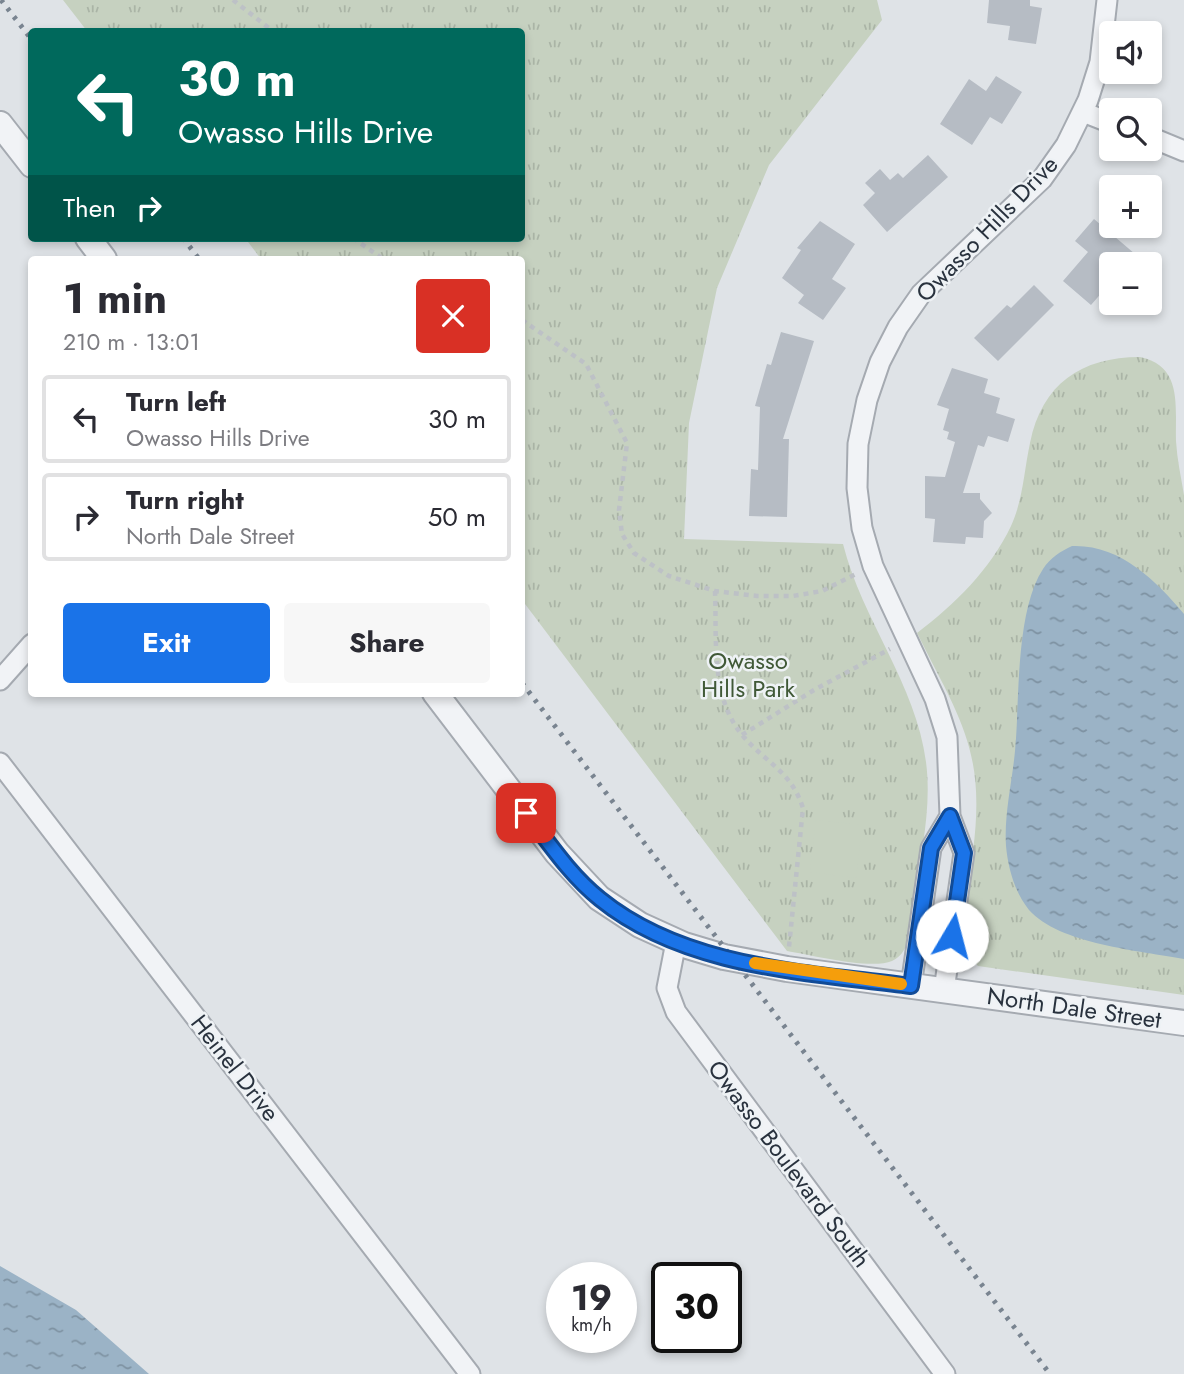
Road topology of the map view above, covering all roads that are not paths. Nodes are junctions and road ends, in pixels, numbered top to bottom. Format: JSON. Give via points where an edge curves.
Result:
{"nodes":[{"id":1,"x":1107,"y":0,"type":"edge"},
{"id":2,"x":1083,"y":112,"type":"junction"},
{"id":3,"x":1099,"y":118,"type":"edge"},
{"id":4,"x":0,"y":124,"type":"edge"},
{"id":5,"x":1162,"y":143,"type":"edge"},
{"id":6,"x":1184,"y":151,"type":"edge"},
{"id":7,"x":28,"y":160,"type":"edge"},
{"id":8,"x":91,"y":242,"type":"edge"},
{"id":9,"x":102,"y":256,"type":"edge"},
{"id":10,"x":28,"y":648,"type":"edge"},
{"id":11,"x":0,"y":680,"type":"edge"},
{"id":12,"x":438,"y":697,"type":"edge"},
{"id":13,"x":0,"y":763,"type":"edge"},
{"id":14,"x":950,"y":816,"type":"junction"},
{"id":15,"x":676,"y":942,"type":"junction"},
{"id":16,"x":911,"y":986,"type":"junction"},
{"id":17,"x":944,"y":990,"type":"junction"},
{"id":18,"x":1184,"y":1023,"type":"edge"},
{"id":19,"x":470,"y":1374,"type":"edge"},
{"id":20,"x":945,"y":1374,"type":"edge"}],
"edges":[{"from":1,"to":2,"type":"street","name":"Owasso Hills Drive","via":[[1100,62]]},
{"from":2,"to":3,"type":"street"},
{"from":2,"to":14,"type":"street","name":"Owasso Hills Drive","via":[[1042,179],[921,294],[880,362],[867,400],[859,444],[862,528],[873,566],[935,699],[947,737]]},
{"from":4,"to":7,"type":"street"},
{"from":5,"to":6,"type":"street"},
{"from":8,"to":9,"type":"street"},
{"from":10,"to":11,"type":"street"},
{"from":12,"to":15,"type":"street","name":"North Dale Street","via":[[583,884],[623,916]]},
{"from":13,"to":19,"type":"street","name":"Heinel Drive"},
{"from":14,"to":16,"type":"street","via":[[931,848]]},
{"from":14,"to":17,"type":"street","name":"Owasso Hills Drive","via":[[964,853]]},
{"from":15,"to":16,"type":"street","name":"North Dale Street","via":[[787,969]]},
{"from":15,"to":20,"type":"street","name":"Owasso Boulevard South","via":[[667,988],[676,1012]]},
{"from":16,"to":17,"type":"street","name":"North Dale Street"},
{"from":17,"to":18,"type":"street","name":"North Dale Street"}]}
